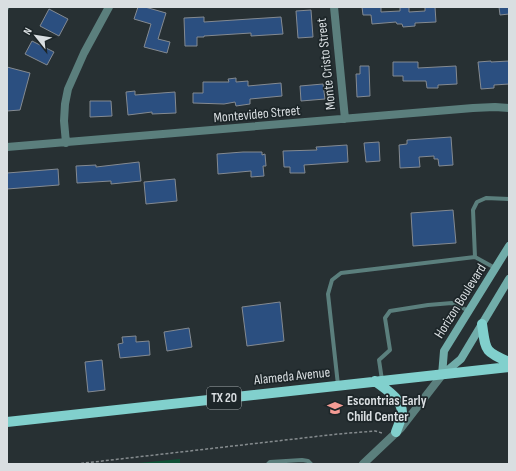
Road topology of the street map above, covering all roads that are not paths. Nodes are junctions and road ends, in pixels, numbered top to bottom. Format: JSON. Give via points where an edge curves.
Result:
{"nodes":[{"id":1,"x":109,"y":7,"type":"edge"},
{"id":2,"x":334,"y":7,"type":"edge"},
{"id":3,"x":509,"y":108,"type":"edge"},
{"id":4,"x":345,"y":119,"type":"junction"},
{"id":5,"x":66,"y":143,"type":"junction"},
{"id":6,"x":7,"y":147,"type":"edge"},
{"id":7,"x":509,"y":199,"type":"edge"},
{"id":8,"x":509,"y":246,"type":"edge"},
{"id":9,"x":475,"y":257,"type":"junction"},
{"id":10,"x":495,"y":268,"type":"junction"},
{"id":11,"x":509,"y":279,"type":"edge"},
{"id":12,"x":469,"y":311,"type":"junction"},
{"id":13,"x":482,"y":324,"type":"junction"},
{"id":14,"x":509,"y":362,"type":"edge"},
{"id":15,"x":509,"y":367,"type":"edge"},
{"id":16,"x":442,"y":375,"type":"junction"},
{"id":17,"x":379,"y":381,"type":"junction"},
{"id":18,"x":338,"y":385,"type":"junction"},
{"id":19,"x":7,"y":422,"type":"edge"},
{"id":20,"x":394,"y":434,"type":"junction"},
{"id":21,"x":268,"y":464,"type":"edge"},
{"id":22,"x":311,"y":464,"type":"edge"},
{"id":23,"x":363,"y":464,"type":"edge"}],
"edges":[{"from":1,"to":5,"type":"street","via":[[68,89],[64,121]]},
{"from":2,"to":4,"type":"street","name":"Monte Cristo Street"},
{"from":3,"to":4,"type":"street","name":"Montevideo Street"},
{"from":4,"to":5,"type":"street","name":"Montevideo Street"},
{"from":5,"to":6,"type":"street","name":"Montevideo Street"},
{"from":7,"to":9,"type":"lane","via":[[486,198],[477,202],[473,210]]},
{"from":8,"to":10,"type":"main road","name":"Horizon Boulevard"},
{"from":9,"to":10,"type":"lane"},
{"from":9,"to":18,"type":"lane","via":[[341,273],[332,280],[328,294]]},
{"from":10,"to":12,"type":"main road","name":"Horizon Boulevard"},
{"from":11,"to":13,"type":"main road"},
{"from":12,"to":16,"type":"main road","name":"Horizon Boulevard","via":[[444,351]]},
{"from":12,"to":17,"type":"lane","via":[[452,303],[390,311],[385,318],[390,350],[379,360]]},
{"from":13,"to":14,"type":"main road","via":[[485,345],[489,352]]},
{"from":13,"to":16,"type":"main road","via":[[461,359]]},
{"from":15,"to":16,"type":"main road","name":"Alameda Avenue","number":"TX 20"},
{"from":16,"to":17,"type":"main road","name":"Alameda Avenue","number":"TX 20"},
{"from":16,"to":20,"type":"street"},
{"from":17,"to":18,"type":"main road","name":"Alameda Avenue","number":"TX 20"},
{"from":17,"to":20,"type":"main road","via":[[400,404],[402,413]]},
{"from":18,"to":19,"type":"main road","name":"Alameda Avenue","number":"TX 20"},
{"from":20,"to":23,"type":"street"},
{"from":21,"to":22,"type":"lane","via":[[302,460]]}]}
